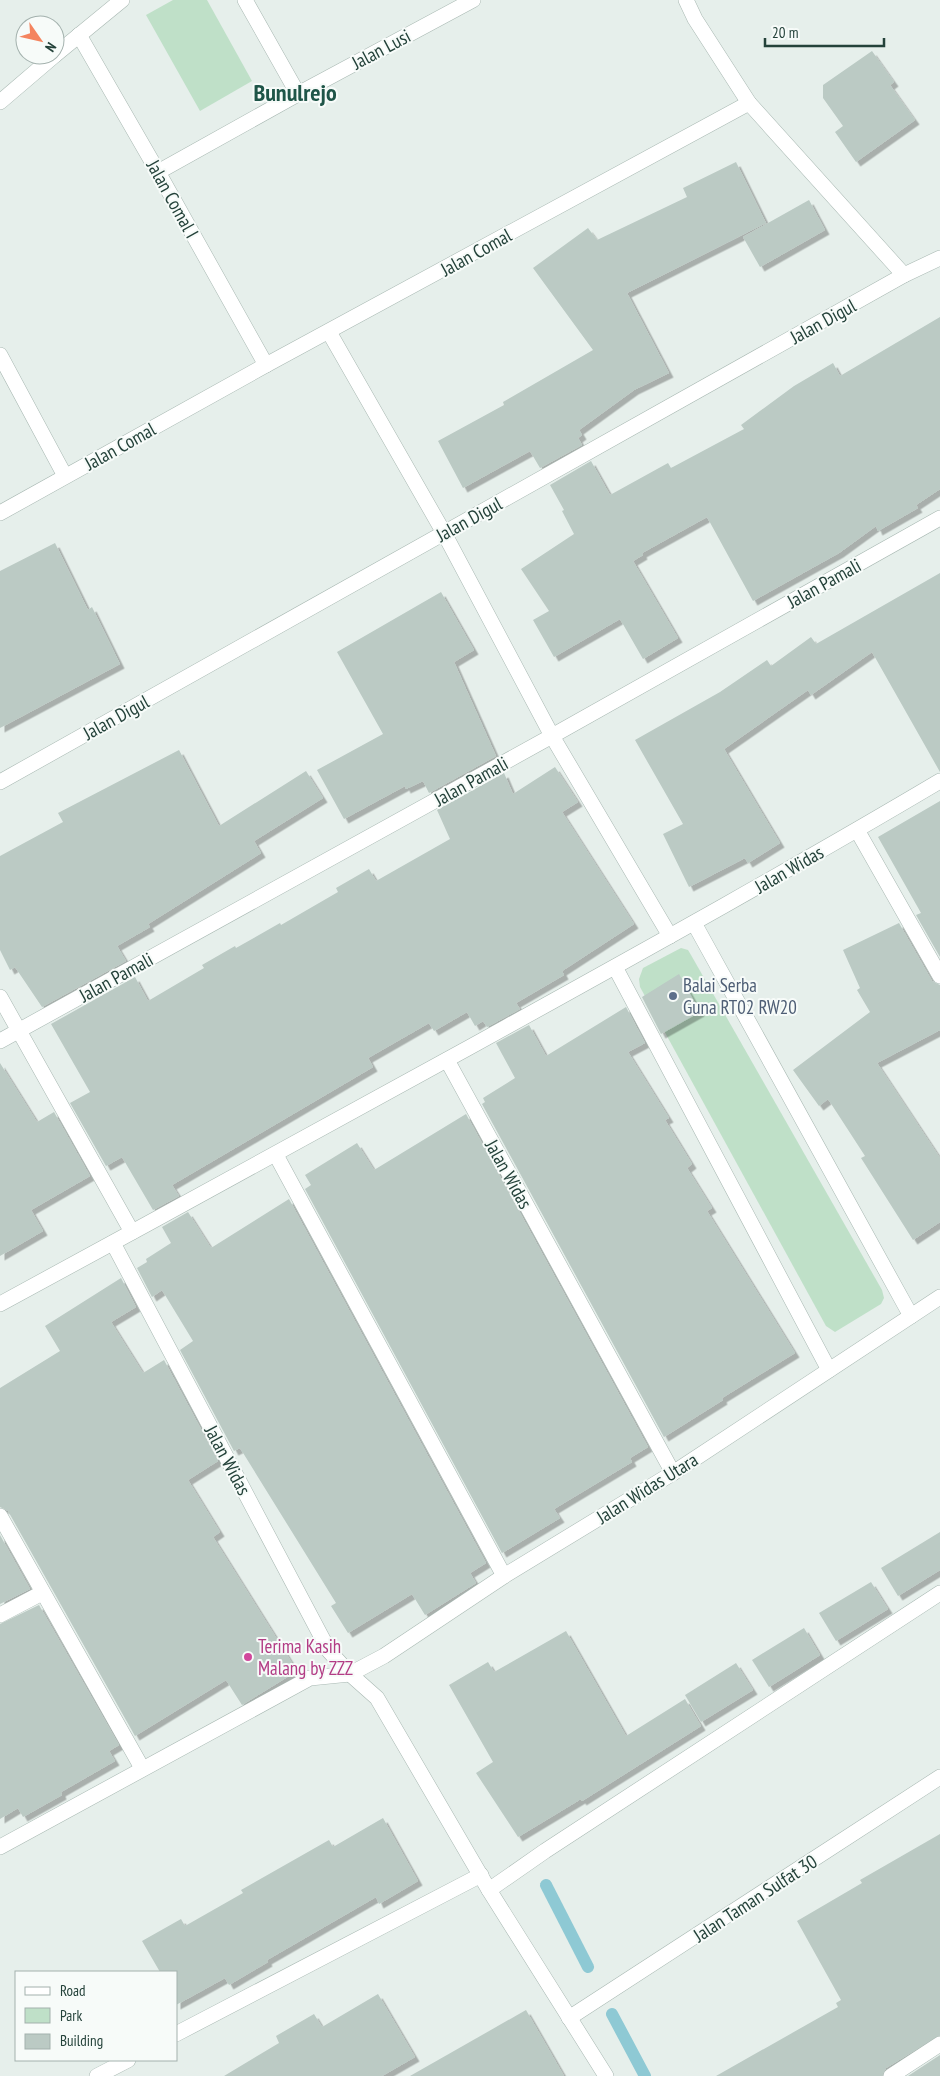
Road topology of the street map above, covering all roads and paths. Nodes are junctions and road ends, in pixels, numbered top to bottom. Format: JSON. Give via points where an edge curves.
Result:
{"nodes":[{"id":1,"x":122,"y":0,"type":"edge"},
{"id":2,"x":245,"y":0,"type":"edge"},
{"id":3,"x":472,"y":0,"type":"edge"},
{"id":4,"x":686,"y":0,"type":"edge"},
{"id":5,"x":78,"y":35,"type":"junction"},
{"id":6,"x":65,"y":46,"type":"edge"},
{"id":7,"x":43,"y":65,"type":"edge"},
{"id":8,"x":298,"y":94,"type":"junction"},
{"id":9,"x":0,"y":102,"type":"edge"},
{"id":10,"x":750,"y":103,"type":"junction"},
{"id":11,"x":158,"y":172,"type":"junction"},
{"id":12,"x":940,"y":258,"type":"edge"},
{"id":13,"x":904,"y":275,"type":"junction"},
{"id":14,"x":329,"y":332,"type":"junction"},
{"id":15,"x":0,"y":355,"type":"edge"},
{"id":16,"x":266,"y":365,"type":"junction"},
{"id":17,"x":66,"y":476,"type":"junction"},
{"id":18,"x":0,"y":513,"type":"edge"},
{"id":19,"x":940,"y":518,"type":"edge"},
{"id":20,"x":444,"y":533,"type":"junction"},
{"id":21,"x":552,"y":736,"type":"junction"},
{"id":22,"x":940,"y":781,"type":"edge"},
{"id":23,"x":0,"y":782,"type":"edge"},
{"id":24,"x":857,"y":830,"type":"junction"},
{"id":25,"x":694,"y":923,"type":"junction"},
{"id":26,"x":670,"y":936,"type":"junction"},
{"id":27,"x":615,"y":967,"type":"junction"},
{"id":28,"x":940,"y":976,"type":"edge"},
{"id":29,"x":0,"y":997,"type":"edge"},
{"id":30,"x":19,"y":1031,"type":"junction"},
{"id":31,"x":0,"y":1042,"type":"edge"},
{"id":32,"x":447,"y":1060,"type":"junction"},
{"id":33,"x":276,"y":1155,"type":"junction"},
{"id":34,"x":132,"y":1232,"type":"junction"},
{"id":35,"x":113,"y":1243,"type":"junction"},
{"id":36,"x":940,"y":1297,"type":"edge"},
{"id":37,"x":0,"y":1304,"type":"edge"},
{"id":38,"x":911,"y":1316,"type":"junction"},
{"id":39,"x":829,"y":1370,"type":"junction"},
{"id":40,"x":673,"y":1473,"type":"junction"},
{"id":41,"x":0,"y":1516,"type":"edge"},
{"id":42,"x":504,"y":1576,"type":"junction"},
{"id":43,"x":42,"y":1593,"type":"junction"},
{"id":44,"x":940,"y":1593,"type":"edge"},
{"id":45,"x":0,"y":1616,"type":"edge"},
{"id":46,"x":350,"y":1674,"type":"junction"},
{"id":47,"x":142,"y":1768,"type":"junction"},
{"id":48,"x":940,"y":1777,"type":"edge"},
{"id":49,"x":0,"y":1847,"type":"edge"},
{"id":50,"x":481,"y":1876,"type":"junction"},
{"id":51,"x":489,"y":1890,"type":"junction"},
{"id":52,"x":569,"y":2018,"type":"junction"},
{"id":53,"x":178,"y":2033,"type":"edge"},
{"id":54,"x":940,"y":2044,"type":"edge"},
{"id":55,"x":126,"y":2061,"type":"edge"},
{"id":56,"x":97,"y":2076,"type":"edge"},
{"id":57,"x":606,"y":2076,"type":"edge"},
{"id":58,"x":891,"y":2076,"type":"edge"}],
"edges":[{"from":1,"to":5,"type":"street"},
{"from":2,"to":8,"type":"street"},
{"from":3,"to":8,"type":"street","name":"Jalan Lusi"},
{"from":4,"to":10,"type":"street"},
{"from":5,"to":6,"type":"street"},
{"from":5,"to":11,"type":"street","name":"Jalan Comal I"},
{"from":7,"to":9,"type":"street"},
{"from":8,"to":11,"type":"street","name":"Jalan Lusi"},
{"from":10,"to":13,"type":"street"},
{"from":10,"to":14,"type":"street","name":"Jalan Comal"},
{"from":11,"to":16,"type":"street","name":"Jalan Comal I"},
{"from":12,"to":13,"type":"street","name":"Jalan Digul"},
{"from":13,"to":20,"type":"street","name":"Jalan Digul"},
{"from":14,"to":16,"type":"street","name":"Jalan Comal"},
{"from":14,"to":20,"type":"street"},
{"from":15,"to":17,"type":"street"},
{"from":16,"to":17,"type":"street","name":"Jalan Comal"},
{"from":17,"to":18,"type":"street","name":"Jalan Comal"},
{"from":19,"to":21,"type":"street","name":"Jalan Pamali"},
{"from":20,"to":21,"type":"street"},
{"from":20,"to":23,"type":"street","name":"Jalan Digul"},
{"from":21,"to":26,"type":"street"},
{"from":21,"to":30,"type":"street","name":"Jalan Pamali"},
{"from":22,"to":24,"type":"street","name":"Jalan Widas"},
{"from":24,"to":25,"type":"street","name":"Jalan Widas"},
{"from":24,"to":28,"type":"street"},
{"from":25,"to":26,"type":"street","name":"Jalan Widas"},
{"from":25,"to":38,"type":"street"},
{"from":26,"to":27,"type":"street","name":"Jalan Widas"},
{"from":27,"to":32,"type":"street","name":"Jalan Widas"},
{"from":27,"to":39,"type":"street"},
{"from":29,"to":30,"type":"street"},
{"from":30,"to":31,"type":"street","name":"Jalan Pamali"},
{"from":30,"to":34,"type":"street"},
{"from":32,"to":33,"type":"street","name":"Jalan Widas"},
{"from":32,"to":40,"type":"street","name":"Jalan Widas"},
{"from":33,"to":34,"type":"street","name":"Jalan Widas"},
{"from":33,"to":42,"type":"street"},
{"from":34,"to":35,"type":"street","name":"Jalan Widas"},
{"from":35,"to":37,"type":"street","name":"Jalan Widas"},
{"from":35,"to":46,"type":"street","name":"Jalan Widas","via":[[329,1650]]},
{"from":36,"to":38,"type":"street","name":"Jalan Widas Utara"},
{"from":38,"to":39,"type":"street","name":"Jalan Widas Utara"},
{"from":39,"to":40,"type":"street","name":"Jalan Widas Utara"},
{"from":40,"to":42,"type":"street","name":"Jalan Widas Utara"},
{"from":41,"to":43,"type":"street"},
{"from":42,"to":46,"type":"street","name":"Jalan Widas Utara","via":[[384,1656]]},
{"from":43,"to":45,"type":"street"},
{"from":43,"to":47,"type":"street"},
{"from":44,"to":51,"type":"street"},
{"from":46,"to":47,"type":"street","via":[[310,1678]]},
{"from":46,"to":50,"type":"street","name":"Jalan Widas","via":[[377,1698]]},
{"from":47,"to":49,"type":"street"},
{"from":48,"to":52,"type":"street","name":"Jalan Taman Sulfat 30"},
{"from":50,"to":51,"type":"street","name":"Jalan Widas"},
{"from":50,"to":53,"type":"street"},
{"from":51,"to":52,"type":"street","name":"Jalan Widas"},
{"from":52,"to":57,"type":"street","name":"Jalan Widas"},
{"from":54,"to":58,"type":"street"},
{"from":55,"to":56,"type":"street"}]}
